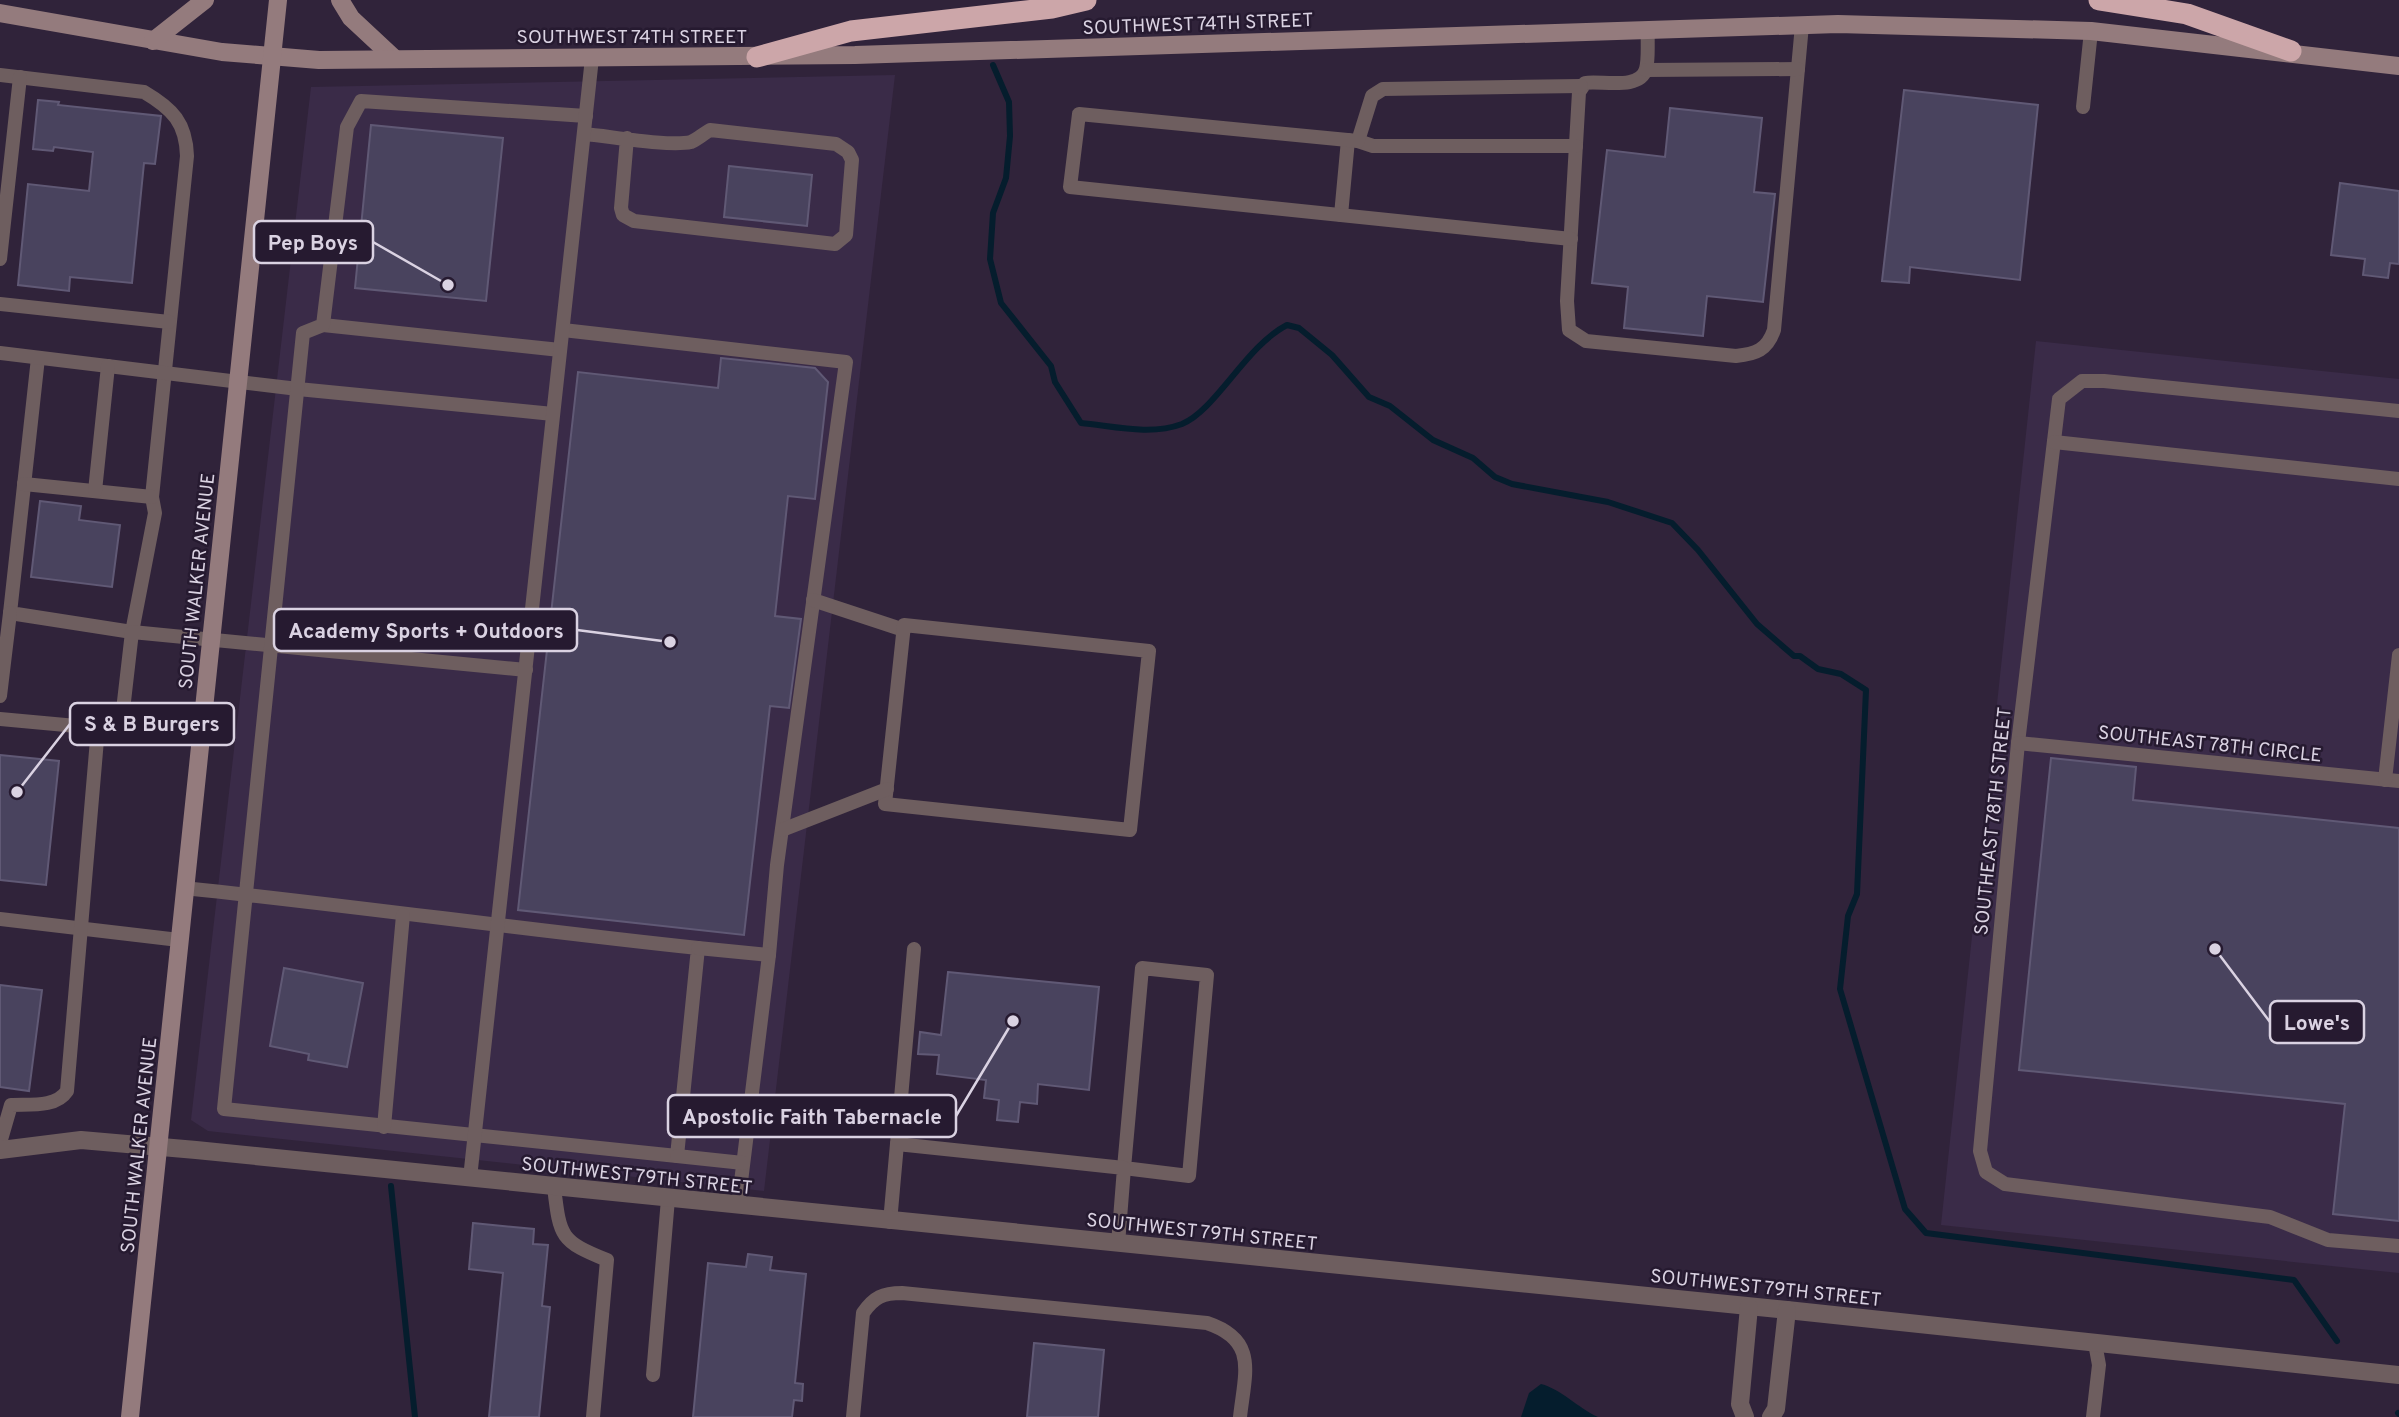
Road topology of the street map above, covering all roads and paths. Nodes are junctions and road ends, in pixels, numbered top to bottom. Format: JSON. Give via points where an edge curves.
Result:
{"nodes":[{"id":1,"x":205,"y":0,"type":"edge"},
{"id":2,"x":278,"y":0,"type":"edge"},
{"id":3,"x":340,"y":0,"type":"edge"},
{"id":4,"x":1086,"y":0,"type":"edge"},
{"id":5,"x":2099,"y":0,"type":"edge"},
{"id":6,"x":0,"y":13,"type":"edge"},
{"id":7,"x":1802,"y":25,"type":"junction"},
{"id":8,"x":1648,"y":30,"type":"junction"},
{"id":9,"x":2091,"y":31,"type":"junction"},
{"id":10,"x":153,"y":41,"type":"junction"},
{"id":11,"x":2291,"y":51,"type":"junction"},
{"id":12,"x":757,"y":57,"type":"junction"},
{"id":13,"x":273,"y":58,"type":"junction"},
{"id":14,"x":592,"y":58,"type":"junction"},
{"id":15,"x":395,"y":59,"type":"junction"},
{"id":16,"x":2399,"y":66,"type":"edge"},
{"id":17,"x":1798,"y":69,"type":"junction"},
{"id":18,"x":1646,"y":70,"type":"junction"},
{"id":19,"x":0,"y":75,"type":"edge"},
{"id":20,"x":20,"y":77,"type":"junction"},
{"id":21,"x":1581,"y":86,"type":"junction"},
{"id":22,"x":2083,"y":107,"type":"dead end"},
{"id":23,"x":586,"y":116,"type":"junction"},
{"id":24,"x":584,"y":134,"type":"junction"},
{"id":25,"x":627,"y":138,"type":"junction"},
{"id":26,"x":1353,"y":141,"type":"junction"},
{"id":27,"x":1576,"y":146,"type":"junction"},
{"id":28,"x":5,"y":175,"type":"edge"},
{"id":29,"x":1341,"y":215,"type":"junction"},
{"id":30,"x":1571,"y":239,"type":"junction"},
{"id":31,"x":0,"y":259,"type":"edge"},
{"id":32,"x":0,"y":304,"type":"edge"},
{"id":33,"x":169,"y":323,"type":"junction"},
{"id":34,"x":323,"y":325,"type":"junction"},
{"id":35,"x":563,"y":330,"type":"junction"},
{"id":36,"x":561,"y":350,"type":"junction"},
{"id":37,"x":0,"y":353,"type":"edge"},
{"id":38,"x":38,"y":358,"type":"junction"},
{"id":39,"x":108,"y":366,"type":"junction"},
{"id":40,"x":164,"y":372,"type":"junction"},
{"id":41,"x":238,"y":381,"type":"junction"},
{"id":42,"x":298,"y":389,"type":"junction"},
{"id":43,"x":2399,"y":411,"type":"edge"},
{"id":44,"x":553,"y":414,"type":"junction"},
{"id":45,"x":2054,"y":442,"type":"junction"},
{"id":46,"x":2399,"y":479,"type":"edge"},
{"id":47,"x":24,"y":484,"type":"junction"},
{"id":48,"x":95,"y":491,"type":"junction"},
{"id":49,"x":152,"y":497,"type":"junction"},
{"id":50,"x":813,"y":600,"type":"junction"},
{"id":51,"x":10,"y":613,"type":"junction"},
{"id":52,"x":904,"y":630,"type":"junction"},
{"id":53,"x":132,"y":632,"type":"junction"},
{"id":54,"x":211,"y":639,"type":"junction"},
{"id":55,"x":271,"y":645,"type":"junction"},
{"id":56,"x":2399,"y":655,"type":"edge"},
{"id":57,"x":526,"y":670,"type":"junction"},
{"id":58,"x":0,"y":696,"type":"edge"},
{"id":59,"x":0,"y":719,"type":"edge"},
{"id":60,"x":98,"y":728,"type":"junction"},
{"id":61,"x":2018,"y":743,"type":"junction"},
{"id":62,"x":2392,"y":780,"type":"edge"},
{"id":63,"x":887,"y":789,"type":"junction"},
{"id":64,"x":782,"y":830,"type":"junction"},
{"id":65,"x":184,"y":888,"type":"junction"},
{"id":66,"x":245,"y":894,"type":"junction"},
{"id":67,"x":403,"y":915,"type":"junction"},
{"id":68,"x":0,"y":919,"type":"edge"},
{"id":69,"x":498,"y":927,"type":"junction"},
{"id":70,"x":82,"y":928,"type":"junction"},
{"id":71,"x":179,"y":940,"type":"junction"},
{"id":72,"x":698,"y":948,"type":"junction"},
{"id":73,"x":914,"y":949,"type":"dead end"},
{"id":74,"x":769,"y":955,"type":"junction"},
{"id":75,"x":384,"y":1127,"type":"junction"},
{"id":76,"x":475,"y":1137,"type":"junction"},
{"id":77,"x":0,"y":1143,"type":"edge"},
{"id":78,"x":897,"y":1144,"type":"junction"},
{"id":79,"x":160,"y":1147,"type":"junction"},
{"id":80,"x":0,"y":1150,"type":"edge"},
{"id":81,"x":677,"y":1156,"type":"junction"},
{"id":82,"x":743,"y":1163,"type":"junction"},
{"id":83,"x":1125,"y":1168,"type":"junction"},
{"id":84,"x":470,"y":1178,"type":"junction"},
{"id":85,"x":554,"y":1187,"type":"junction"},
{"id":86,"x":668,"y":1199,"type":"junction"},
{"id":87,"x":738,"y":1206,"type":"junction"},
{"id":88,"x":890,"y":1222,"type":"junction"},
{"id":89,"x":1118,"y":1244,"type":"junction"},
{"id":90,"x":2399,"y":1246,"type":"edge"},
{"id":91,"x":1749,"y":1307,"type":"junction"},
{"id":92,"x":1787,"y":1310,"type":"junction"},
{"id":93,"x":2095,"y":1343,"type":"junction"},
{"id":94,"x":2399,"y":1375,"type":"edge"},
{"id":95,"x":653,"y":1376,"type":"dead end"},
{"id":96,"x":130,"y":1417,"type":"edge"},
{"id":97,"x":593,"y":1417,"type":"edge"},
{"id":98,"x":853,"y":1417,"type":"edge"},
{"id":99,"x":1240,"y":1417,"type":"edge"},
{"id":100,"x":1745,"y":1417,"type":"edge"},
{"id":101,"x":1771,"y":1417,"type":"edge"},
{"id":102,"x":2093,"y":1417,"type":"edge"}],
"edges":[{"from":1,"to":10,"type":"main road"},
{"from":2,"to":13,"type":"main road","name":"SOUTH WALKER AVENUE"},
{"from":3,"to":15,"type":"main road","via":[[351,18]]},
{"from":4,"to":12,"type":"highway","via":[[851,31]]},
{"from":5,"to":11,"type":"highway","via":[[2187,14]]},
{"from":6,"to":10,"type":"main road","name":"SOUTHWEST 74TH STREET"},
{"from":7,"to":8,"type":"main road","name":"SOUTHWEST 74TH STREET"},
{"from":7,"to":9,"type":"main road","name":"SOUTHWEST 74TH STREET"},
{"from":7,"to":17,"type":"lane"},
{"from":8,"to":12,"type":"main road","name":"SOUTHWEST 74TH STREET"},
{"from":8,"to":18,"type":"lane"},
{"from":9,"to":11,"type":"main road","name":"SOUTHWEST 74TH STREET"},
{"from":9,"to":22,"type":"lane"},
{"from":10,"to":13,"type":"main road","name":"SOUTHWEST 74TH STREET"},
{"from":11,"to":16,"type":"main road","name":"SOUTHWEST 74TH STREET"},
{"from":12,"to":14,"type":"main road","name":"SOUTHWEST 74TH STREET"},
{"from":13,"to":15,"type":"main road","name":"SOUTHWEST 74TH STREET"},
{"from":13,"to":41,"type":"main road","name":"SOUTH WALKER AVENUE"},
{"from":14,"to":15,"type":"main road","name":"SOUTHWEST 74TH STREET"},
{"from":14,"to":23,"type":"lane"},
{"from":17,"to":18,"type":"lane"},
{"from":17,"to":30,"type":"lane","via":[[1774,330],[1760,351],[1736,356],[1576,337],[1567,320]]},
{"from":18,"to":21,"type":"lane","via":[[1631,81]]},
{"from":19,"to":20,"type":"lane"},
{"from":20,"to":28,"type":"lane"},
{"from":20,"to":33,"type":"lane","via":[[144,92],[176,117],[186,134],[187,156]]},
{"from":21,"to":26,"type":"lane","via":[[1383,89],[1372,96]]},
{"from":21,"to":27,"type":"lane"},
{"from":23,"to":24,"type":"lane"},
{"from":23,"to":34,"type":"lane","via":[[361,101],[347,127]]},
{"from":24,"to":25,"type":"lane"},
{"from":24,"to":35,"type":"lane"},
{"from":25,"to":25,"type":"lane","via":[[683,143],[710,130],[836,144],[852,160],[846,235],[835,244],[634,221],[621,208]]},
{"from":26,"to":27,"type":"lane","via":[[1373,146]]},
{"from":26,"to":29,"type":"lane"},
{"from":26,"to":29,"type":"lane","via":[[1079,114],[1070,187]]},
{"from":27,"to":30,"type":"lane"},
{"from":28,"to":31,"type":"lane"},
{"from":29,"to":30,"type":"lane"},
{"from":32,"to":33,"type":"lane"},
{"from":33,"to":40,"type":"lane"},
{"from":34,"to":36,"type":"lane"},
{"from":34,"to":42,"type":"lane","via":[[303,333]]},
{"from":35,"to":36,"type":"lane"},
{"from":35,"to":50,"type":"lane","via":[[846,362]]},
{"from":36,"to":44,"type":"lane"},
{"from":37,"to":38,"type":"lane"},
{"from":38,"to":39,"type":"lane"},
{"from":38,"to":47,"type":"lane"},
{"from":39,"to":40,"type":"lane"},
{"from":39,"to":48,"type":"lane"},
{"from":40,"to":41,"type":"lane"},
{"from":40,"to":49,"type":"lane"},
{"from":41,"to":42,"type":"lane"},
{"from":41,"to":54,"type":"main road","name":"SOUTH WALKER AVENUE"},
{"from":42,"to":44,"type":"lane"},
{"from":42,"to":55,"type":"lane"},
{"from":43,"to":45,"type":"lane","name":"SOUTHEAST 78TH STREET","via":[[2082,381],[2059,399]]},
{"from":44,"to":57,"type":"lane"},
{"from":45,"to":46,"type":"lane"},
{"from":45,"to":61,"type":"lane","name":"SOUTHEAST 78TH STREET"},
{"from":47,"to":48,"type":"lane"},
{"from":47,"to":51,"type":"lane"},
{"from":48,"to":49,"type":"lane"},
{"from":49,"to":53,"type":"lane","via":[[155,513]]},
{"from":50,"to":52,"type":"lane"},
{"from":50,"to":64,"type":"lane"},
{"from":51,"to":53,"type":"lane"},
{"from":51,"to":58,"type":"lane"},
{"from":52,"to":63,"type":"lane"},
{"from":52,"to":63,"type":"lane","via":[[904,625],[1149,651],[1130,830],[885,804]]},
{"from":53,"to":54,"type":"lane"},
{"from":53,"to":60,"type":"lane","via":[[123,710],[116,722]]},
{"from":54,"to":55,"type":"lane"},
{"from":54,"to":65,"type":"main road","name":"SOUTH WALKER AVENUE"},
{"from":55,"to":57,"type":"lane"},
{"from":55,"to":66,"type":"lane"},
{"from":56,"to":62,"type":"lane"},
{"from":57,"to":69,"type":"lane"},
{"from":59,"to":60,"type":"lane"},
{"from":60,"to":70,"type":"lane"},
{"from":61,"to":62,"type":"lane","name":"SOUTHEAST 78TH CIRCLE"},
{"from":61,"to":90,"type":"lane","name":"SOUTHEAST 78TH STREET","via":[[1980,1151],[1986,1172],[2005,1184],[2270,1217],[2328,1240]]},
{"from":63,"to":64,"type":"lane"},
{"from":64,"to":74,"type":"lane"},
{"from":65,"to":66,"type":"lane"},
{"from":65,"to":71,"type":"main road","name":"SOUTH WALKER AVENUE"},
{"from":66,"to":67,"type":"lane"},
{"from":66,"to":75,"type":"lane","via":[[224,1109]]},
{"from":67,"to":69,"type":"lane"},
{"from":67,"to":75,"type":"lane"},
{"from":68,"to":70,"type":"lane"},
{"from":69,"to":72,"type":"lane"},
{"from":69,"to":76,"type":"lane"},
{"from":70,"to":71,"type":"lane"},
{"from":70,"to":77,"type":"lane","via":[[67,1091],[62,1099],[48,1103],[10,1105]]},
{"from":71,"to":79,"type":"main road","name":"SOUTH WALKER AVENUE"},
{"from":72,"to":74,"type":"lane"},
{"from":72,"to":81,"type":"lane"},
{"from":73,"to":78,"type":"lane"},
{"from":74,"to":82,"type":"lane"},
{"from":75,"to":76,"type":"lane"},
{"from":76,"to":81,"type":"lane"},
{"from":76,"to":84,"type":"lane"},
{"from":78,"to":83,"type":"lane"},
{"from":78,"to":88,"type":"lane"},
{"from":79,"to":80,"type":"street","name":"SOUTHWEST 79TH STREET","via":[[81,1140]]},
{"from":79,"to":84,"type":"street","name":"SOUTHWEST 79TH STREET"},
{"from":79,"to":96,"type":"main road","name":"SOUTH WALKER AVENUE"},
{"from":81,"to":82,"type":"lane"},
{"from":82,"to":87,"type":"lane"},
{"from":83,"to":83,"type":"lane","via":[[1142,968],[1207,975],[1189,1176]]},
{"from":83,"to":89,"type":"lane"},
{"from":84,"to":85,"type":"street","name":"SOUTHWEST 79TH STREET"},
{"from":85,"to":86,"type":"street","name":"SOUTHWEST 79TH STREET"},
{"from":85,"to":97,"type":"lane","via":[[559,1228],[573,1246],[607,1261]]},
{"from":86,"to":87,"type":"street","name":"SOUTHWEST 79TH STREET"},
{"from":86,"to":95,"type":"lane"},
{"from":87,"to":88,"type":"street","name":"SOUTHWEST 79TH STREET"},
{"from":88,"to":89,"type":"street","name":"SOUTHWEST 79TH STREET"},
{"from":89,"to":91,"type":"street","name":"SOUTHWEST 79TH STREET"},
{"from":91,"to":92,"type":"street","name":"SOUTHWEST 79TH STREET"},
{"from":91,"to":100,"type":"street","via":[[1740,1404]]},
{"from":92,"to":93,"type":"street","name":"SOUTHWEST 79TH STREET"},
{"from":92,"to":101,"type":"street","via":[[1776,1409]]},
{"from":93,"to":94,"type":"street","name":"SOUTHWEST 79TH STREET"},
{"from":93,"to":102,"type":"lane","via":[[2099,1365]]},
{"from":98,"to":99,"type":"lane","via":[[863,1313],[872,1300],[886,1293],[902,1293],[1206,1323],[1228,1330],[1239,1340],[1246,1368]]}]}
